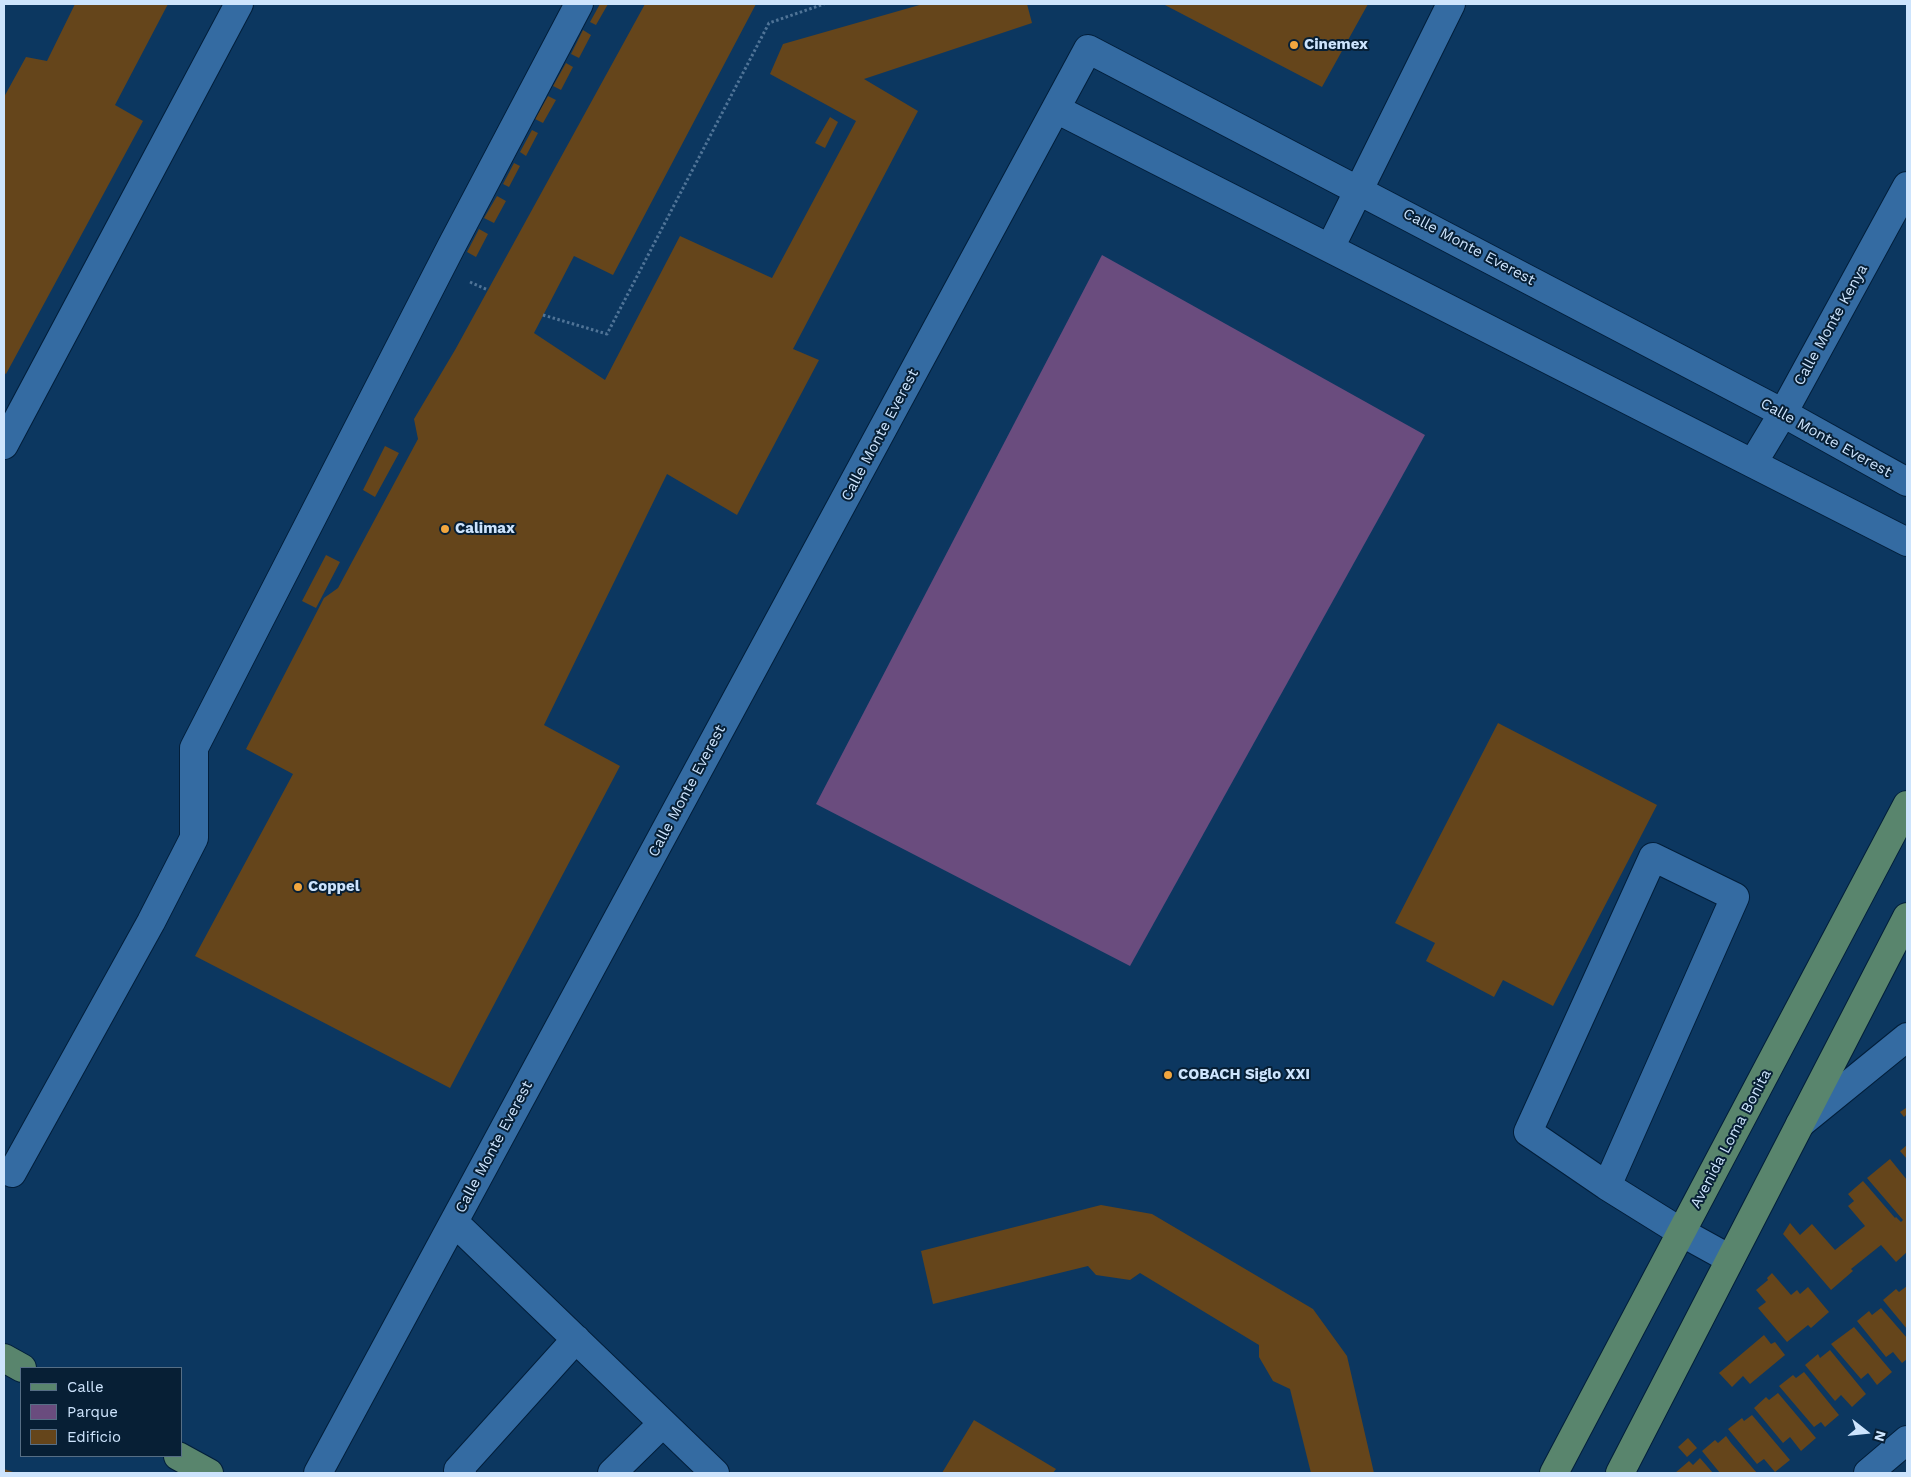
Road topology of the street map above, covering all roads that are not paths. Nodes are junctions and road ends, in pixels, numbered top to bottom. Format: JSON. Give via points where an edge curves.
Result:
{"nodes":[{"id":1,"x":239,"y":4,"type":"edge"},
{"id":2,"x":579,"y":4,"type":"edge"},
{"id":3,"x":1451,"y":4,"type":"edge"},
{"id":4,"x":1056,"y":109,"type":"junction"},
{"id":5,"x":1907,"y":186,"type":"edge"},
{"id":6,"x":1358,"y":189,"type":"junction"},
{"id":7,"x":1330,"y":248,"type":"junction"},
{"id":8,"x":1783,"y":413,"type":"junction"},
{"id":9,"x":6,"y":434,"type":"edge"},
{"id":10,"x":1753,"y":463,"type":"junction"},
{"id":11,"x":1907,"y":482,"type":"edge"},
{"id":12,"x":1907,"y":542,"type":"edge"},
{"id":13,"x":1907,"y":805,"type":"edge"},
{"id":14,"x":1907,"y":917,"type":"edge"},
{"id":15,"x":1907,"y":1036,"type":"edge"},
{"id":16,"x":1800,"y":1124,"type":"junction"},
{"id":17,"x":12,"y":1173,"type":"dead end"},
{"id":18,"x":1607,"y":1186,"type":"junction"},
{"id":19,"x":454,"y":1222,"type":"junction"},
{"id":20,"x":1681,"y":1232,"type":"junction"},
{"id":21,"x":1730,"y":1259,"type":"junction"},
{"id":22,"x":576,"y":1339,"type":"junction"},
{"id":23,"x":4,"y":1358,"type":"edge"},
{"id":24,"x":20,"y":1367,"type":"edge"},
{"id":25,"x":663,"y":1423,"type":"junction"},
{"id":26,"x":1907,"y":1440,"type":"edge"},
{"id":27,"x":180,"y":1457,"type":"edge"},
{"id":28,"x":209,"y":1473,"type":"edge"},
{"id":29,"x":318,"y":1473,"type":"edge"},
{"id":30,"x":462,"y":1473,"type":"edge"},
{"id":31,"x":612,"y":1473,"type":"edge"},
{"id":32,"x":716,"y":1473,"type":"edge"},
{"id":33,"x":1554,"y":1473,"type":"edge"},
{"id":34,"x":1620,"y":1473,"type":"edge"},
{"id":35,"x":1868,"y":1473,"type":"edge"}],
"edges":[{"from":1,"to":9,"type":"street"},
{"from":2,"to":17,"type":"street","via":[[194,748],[194,838]]},
{"from":3,"to":6,"type":"street"},
{"from":4,"to":6,"type":"street","name":"Calle Monte Everest","via":[[1088,49]]},
{"from":4,"to":7,"type":"street"},
{"from":4,"to":19,"type":"street","name":"Calle Monte Everest"},
{"from":5,"to":8,"type":"street","name":"Calle Monte Kenya"},
{"from":6,"to":7,"type":"street"},
{"from":6,"to":8,"type":"street","name":"Calle Monte Everest"},
{"from":7,"to":10,"type":"street"},
{"from":8,"to":10,"type":"street","name":"Calle Monte Kenya"},
{"from":8,"to":11,"type":"street","name":"Calle Monte Everest"},
{"from":10,"to":12,"type":"street"},
{"from":13,"to":20,"type":"main road","name":"Avenida Loma Bonita"},
{"from":14,"to":16,"type":"main road"},
{"from":15,"to":16,"type":"street"},
{"from":16,"to":21,"type":"main road"},
{"from":18,"to":18,"type":"street","via":[[1528,1132],[1653,858],[1734,897]]},
{"from":18,"to":20,"type":"street"},
{"from":19,"to":22,"type":"street"},
{"from":19,"to":29,"type":"street","name":"Calle Monte Everest"},
{"from":20,"to":21,"type":"street"},
{"from":20,"to":33,"type":"main road","name":"Avenida Loma Bonita"},
{"from":21,"to":34,"type":"main road"},
{"from":22,"to":25,"type":"street"},
{"from":22,"to":30,"type":"street","via":[[458,1470]]},
{"from":23,"to":24,"type":"main road"},
{"from":25,"to":31,"type":"street"},
{"from":25,"to":32,"type":"street"},
{"from":26,"to":35,"type":"street"},
{"from":27,"to":28,"type":"main road"}]}
